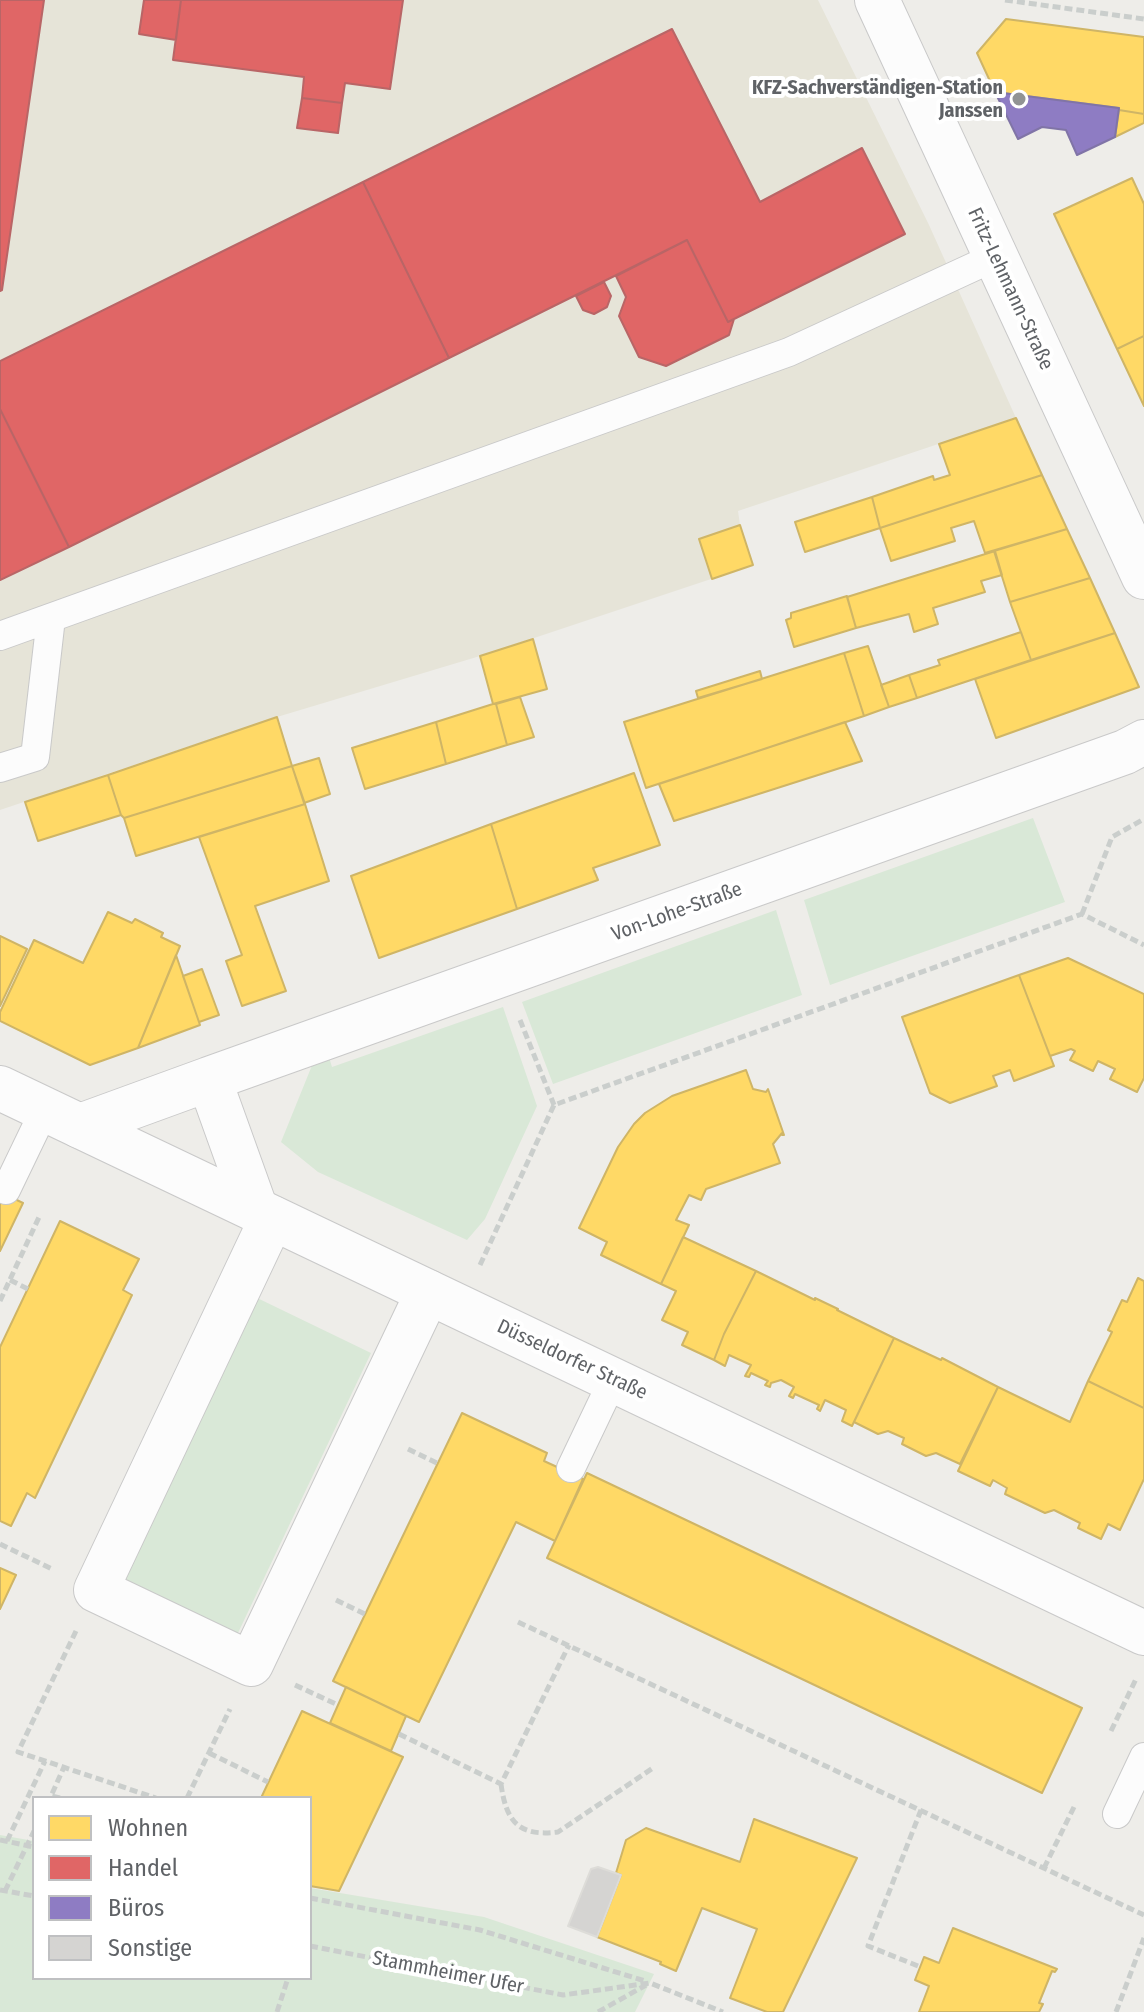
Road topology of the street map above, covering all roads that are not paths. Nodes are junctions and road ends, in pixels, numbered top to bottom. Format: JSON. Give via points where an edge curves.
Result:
{"nodes":[{"id":1,"x":877,"y":0,"type":"edge"},
{"id":2,"x":995,"y":257,"type":"junction"},
{"id":3,"x":1144,"y":577,"type":"edge"},
{"id":4,"x":51,"y":618,"type":"junction"},
{"id":5,"x":0,"y":636,"type":"edge"},
{"id":6,"x":1144,"y":742,"type":"edge"},
{"id":7,"x":0,"y":768,"type":"edge"},
{"id":8,"x":209,"y":1079,"type":"junction"},
{"id":9,"x":0,"y":1088,"type":"edge"},
{"id":10,"x":62,"y":1117,"type":"junction"},
{"id":11,"x":6,"y":1190,"type":"dead end"},
{"id":12,"x":264,"y":1214,"type":"junction"},
{"id":13,"x":444,"y":1300,"type":"junction"},
{"id":14,"x":613,"y":1380,"type":"junction"},
{"id":15,"x":571,"y":1468,"type":"dead end"},
{"id":16,"x":1144,"y":1633,"type":"edge"},
{"id":17,"x":1144,"y":1757,"type":"edge"},
{"id":18,"x":1117,"y":1814,"type":"dead end"}],
"edges":[{"from":1,"to":2,"type":"street","name":"Fritz-Lehmann-Straße"},
{"from":2,"to":3,"type":"street","name":"Fritz-Lehmann-Straße"},
{"from":2,"to":4,"type":"lane","via":[[789,352]]},
{"from":4,"to":5,"type":"lane"},
{"from":4,"to":7,"type":"lane","via":[[35,757]]},
{"from":6,"to":8,"type":"street","name":"Von-Lohe-Straße"},
{"from":8,"to":10,"type":"street","name":"Von-Lohe-Straße"},
{"from":8,"to":12,"type":"street"},
{"from":9,"to":10,"type":"street","name":"Düsseldorfer Straße"},
{"from":10,"to":11,"type":"lane"},
{"from":10,"to":12,"type":"street","name":"Düsseldorfer Straße"},
{"from":12,"to":13,"type":"street","name":"Düsseldorfer Straße"},
{"from":12,"to":13,"type":"street","via":[[96,1590],[251,1664]]},
{"from":13,"to":14,"type":"street","name":"Düsseldorfer Straße"},
{"from":14,"to":15,"type":"lane"},
{"from":14,"to":16,"type":"street","name":"Düsseldorfer Straße"},
{"from":17,"to":18,"type":"lane"}]}
